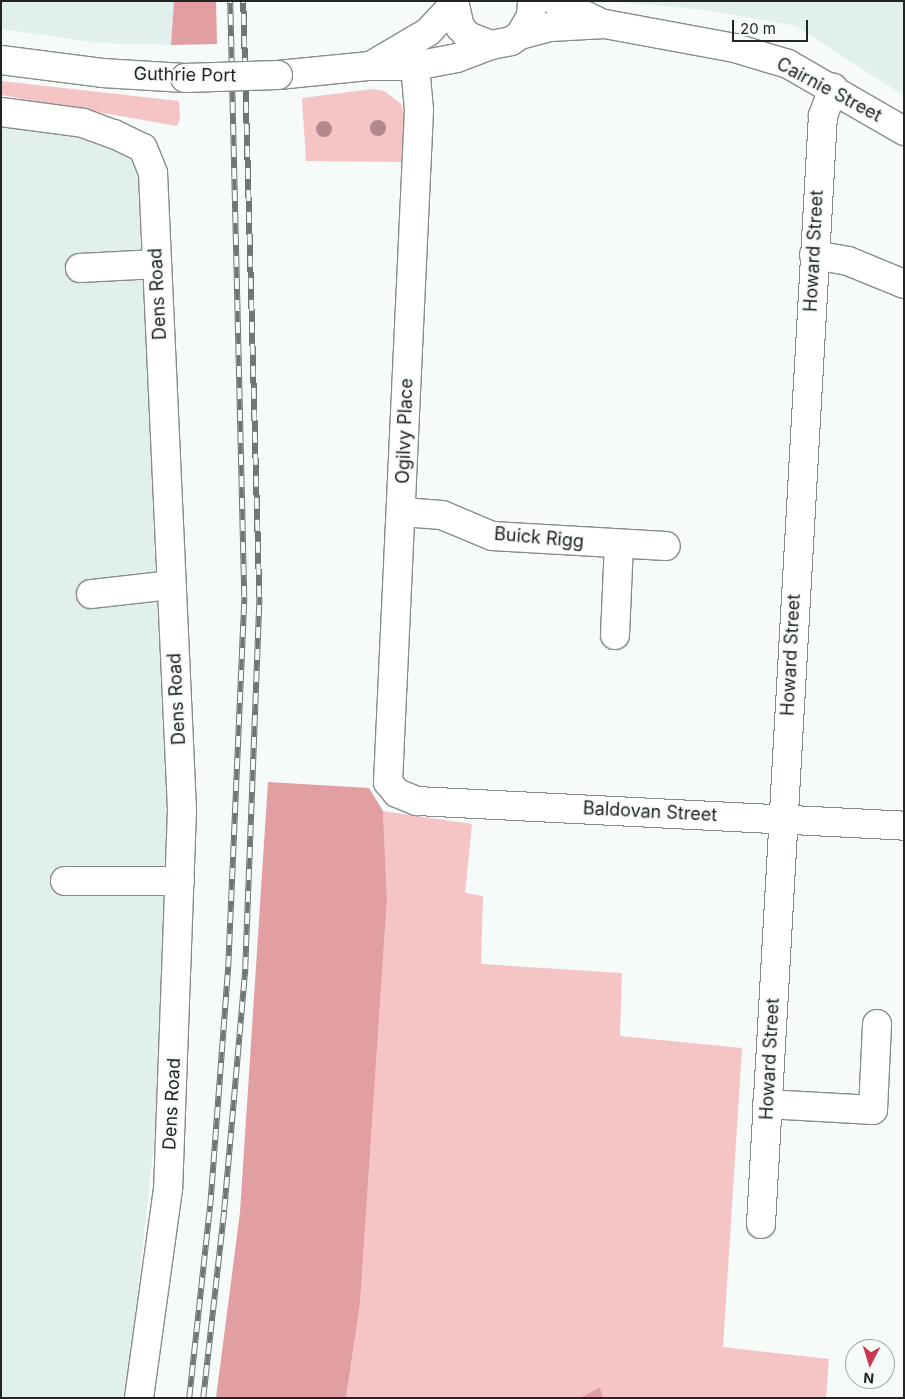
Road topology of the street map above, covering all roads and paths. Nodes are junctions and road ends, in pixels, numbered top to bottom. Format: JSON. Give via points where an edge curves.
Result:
{"nodes":[{"id":1,"x":532,"y":1,"type":"edge"},
{"id":2,"x":555,"y":1,"type":"edge"},
{"id":3,"x":454,"y":2,"type":"edge"},
{"id":4,"x":605,"y":24,"type":"junction"},
{"id":5,"x":520,"y":35,"type":"junction"},
{"id":6,"x":491,"y":45,"type":"junction"},
{"id":7,"x":1,"y":60,"type":"edge"},
{"id":8,"x":368,"y":66,"type":"junction"},
{"id":9,"x":415,"y":66,"type":"junction"},
{"id":10,"x":833,"y":88,"type":"junction"},
{"id":11,"x":1,"y":112,"type":"edge"},
{"id":12,"x":904,"y":131,"type":"edge"},
{"id":13,"x":814,"y":255,"type":"junction"},
{"id":14,"x":157,"y":264,"type":"junction"},
{"id":15,"x":80,"y":268,"type":"dead end"},
{"id":16,"x":904,"y":284,"type":"edge"},
{"id":17,"x":402,"y":512,"type":"junction"},
{"id":18,"x":619,"y":544,"type":"junction"},
{"id":19,"x":666,"y":546,"type":"dead end"},
{"id":20,"x":171,"y":586,"type":"junction"},
{"id":21,"x":91,"y":594,"type":"dead end"},
{"id":22,"x":615,"y":635,"type":"dead end"},
{"id":23,"x":397,"y":793,"type":"joint"},
{"id":24,"x":781,"y":818,"type":"junction"},
{"id":25,"x":904,"y":826,"type":"edge"},
{"id":26,"x":65,"y":881,"type":"dead end"},
{"id":27,"x":180,"y":881,"type":"junction"},
{"id":28,"x":877,"y":1024,"type":"dead end"},
{"id":29,"x":767,"y":1104,"type":"junction"},
{"id":30,"x":761,"y":1224,"type":"dead end"},
{"id":31,"x":139,"y":1398,"type":"edge"}],
"edges":[{"from":1,"to":5,"type":"street","via":[[531,16]]},
{"from":2,"to":4,"type":"street","name":"Cairnie Street"},
{"from":3,"to":6,"type":"street","via":[[460,27],[468,36]]},
{"from":3,"to":8,"type":"street","name":"Guthrie Port","via":[[428,32]]},
{"from":4,"to":5,"type":"street","name":"Cairnie Street","via":[[550,27]]},
{"from":4,"to":10,"type":"street","name":"Cairnie Street","via":[[735,48],[788,64]]},
{"from":5,"to":6,"type":"street","name":"Cairnie Street","via":[[511,41]]},
{"from":6,"to":9,"type":"street","name":"Guthrie Port","via":[[456,58]]},
{"from":7,"to":8,"type":"street","name":"Guthrie Port","bridge":true,"via":[[102,73],[185,78],[278,75]]},
{"from":8,"to":9,"type":"street","name":"Guthrie Port"},
{"from":9,"to":17,"type":"street","name":"Ogilvy Place","via":[[419,110]]},
{"from":10,"to":12,"type":"street","name":"Cairnie Street"},
{"from":10,"to":13,"type":"street","name":"Howard Street","via":[[822,116]]},
{"from":11,"to":14,"type":"street","name":"Dens Road","via":[[83,123],[143,148],[153,173]]},
{"from":13,"to":16,"type":"street","via":[[848,261]]},
{"from":13,"to":24,"type":"street","name":"Howard Street"},
{"from":14,"to":15,"type":"street"},
{"from":14,"to":20,"type":"street","name":"Dens Road"},
{"from":17,"to":18,"type":"street","name":"Buick Rigg","via":[[442,515],[492,536]]},
{"from":17,"to":23,"type":"street","name":"Ogilvy Place","via":[[388,782]]},
{"from":18,"to":19,"type":"street","name":"Buick Rigg"},
{"from":18,"to":22,"type":"street"},
{"from":20,"to":21,"type":"street"},
{"from":20,"to":27,"type":"street","name":"Dens Road","via":[[182,810]]},
{"from":23,"to":24,"type":"street","name":"Baldovan Street","via":[[417,802]]},
{"from":24,"to":25,"type":"street","name":"Baldovan Street"},
{"from":24,"to":29,"type":"street","name":"Howard Street"},
{"from":26,"to":27,"type":"street"},
{"from":27,"to":31,"type":"street","name":"Dens Road","via":[[168,1189]]},
{"from":28,"to":29,"type":"street","via":[[873,1110]]},
{"from":29,"to":30,"type":"street","name":"Howard Street"}]}
